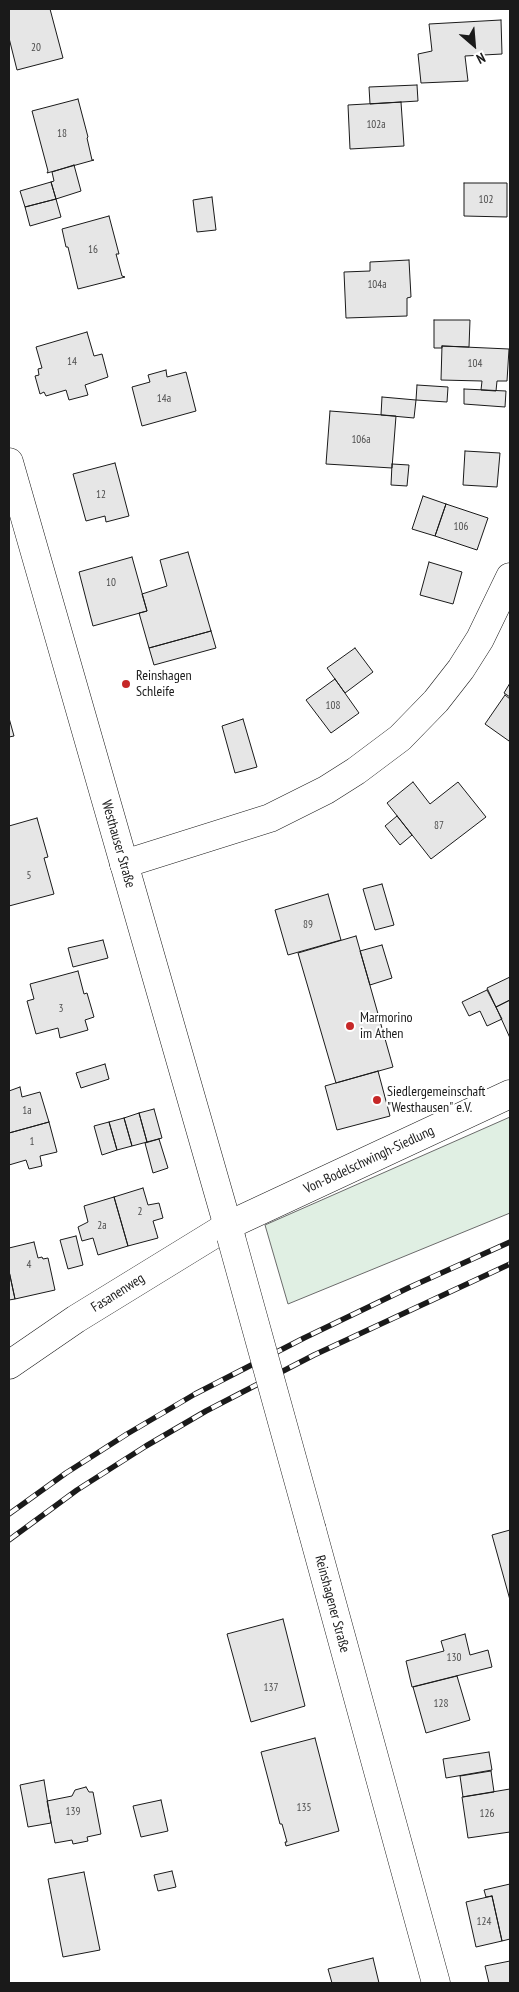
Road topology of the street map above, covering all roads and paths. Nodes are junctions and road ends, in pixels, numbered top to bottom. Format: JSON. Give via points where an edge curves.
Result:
{"nodes":[{"id":1,"x":9,"y":462,"type":"edge"},
{"id":2,"x":510,"y":577,"type":"edge"},
{"id":3,"x":124,"y":864,"type":"junction"},
{"id":4,"x":510,"y":1094,"type":"edge"},
{"id":5,"x":230,"y":1231,"type":"junction"},
{"id":6,"x":9,"y":1365,"type":"edge"},
{"id":7,"x":436,"y":1983,"type":"edge"}],
"edges":[{"from":1,"to":3,"type":"main road","name":"Westhauser Straße"},
{"from":2,"to":3,"type":"main road","via":[[480,639],[436,701],[400,738],[356,771],[270,818]]},
{"from":3,"to":5,"type":"main road","name":"Westhauser Straße"},
{"from":4,"to":5,"type":"main road","name":"Von-Bodelschwingh-Siedlung"},
{"from":5,"to":6,"type":"main road","name":"Fasanenweg","via":[[76,1319]]},
{"from":5,"to":7,"type":"main road","name":"Reinshagener Straße","bridge":true}]}
